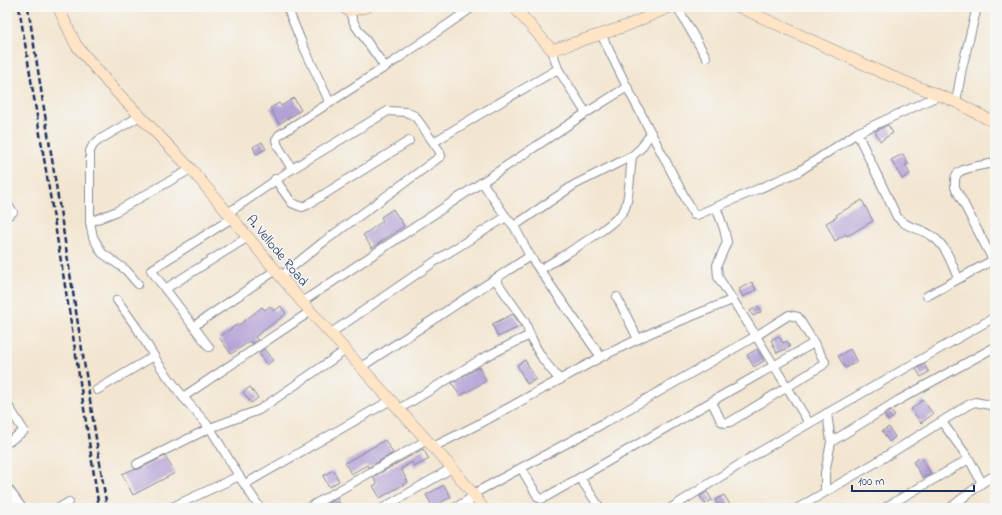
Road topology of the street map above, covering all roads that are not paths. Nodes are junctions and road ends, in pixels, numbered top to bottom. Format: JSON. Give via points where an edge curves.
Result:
{"nodes":[{"id":1,"x":58,"y":7,"type":"edge"},
{"id":2,"x":287,"y":7,"type":"edge"},
{"id":3,"x":367,"y":7,"type":"edge"},
{"id":4,"x":473,"y":7,"type":"edge"},
{"id":5,"x":514,"y":7,"type":"edge"},
{"id":6,"x":670,"y":7,"type":"edge"},
{"id":7,"x":677,"y":7,"type":"edge"},
{"id":8,"x":739,"y":7,"type":"edge"},
{"id":9,"x":977,"y":7,"type":"edge"},
{"id":10,"x":346,"y":9,"type":"edge"},
{"id":11,"x":601,"y":34,"type":"junction"},
{"id":12,"x":552,"y":50,"type":"junction"},
{"id":13,"x":706,"y":57,"type":"dead end"},
{"id":14,"x":385,"y":67,"type":"junction"},
{"id":15,"x":558,"y":69,"type":"junction"},
{"id":16,"x":627,"y":87,"type":"junction"},
{"id":17,"x":940,"y":95,"type":"junction"},
{"id":18,"x":956,"y":102,"type":"junction"},
{"id":19,"x":330,"y":103,"type":"junction"},
{"id":20,"x":586,"y":113,"type":"junction"},
{"id":21,"x":140,"y":116,"type":"junction"},
{"id":22,"x":995,"y":123,"type":"edge"},
{"id":23,"x":651,"y":133,"type":"junction"},
{"id":24,"x":857,"y":133,"type":"junction"},
{"id":25,"x":408,"y":141,"type":"dead end"},
{"id":26,"x":434,"y":142,"type":"junction"},
{"id":27,"x":632,"y":156,"type":"junction"},
{"id":28,"x":995,"y":163,"type":"edge"},
{"id":29,"x":191,"y":169,"type":"junction"},
{"id":30,"x":292,"y":169,"type":"junction"},
{"id":31,"x":275,"y":179,"type":"junction"},
{"id":32,"x":482,"y":182,"type":"junction"},
{"id":33,"x":7,"y":204,"type":"edge"},
{"id":34,"x":716,"y":206,"type":"junction"},
{"id":35,"x":7,"y":216,"type":"edge"},
{"id":36,"x":230,"y":216,"type":"junction"},
{"id":37,"x":506,"y":217,"type":"junction"},
{"id":38,"x":90,"y":222,"type":"junction"},
{"id":39,"x":514,"y":226,"type":"junction"},
{"id":40,"x":248,"y":237,"type":"junction"},
{"id":41,"x":530,"y":256,"type":"junction"},
{"id":42,"x":994,"y":259,"type":"edge"},
{"id":43,"x":540,"y":270,"type":"junction"},
{"id":44,"x":278,"y":273,"type":"junction"},
{"id":45,"x":958,"y":278,"type":"junction"},
{"id":46,"x":495,"y":279,"type":"junction"},
{"id":47,"x":138,"y":284,"type":"dead end"},
{"id":48,"x":165,"y":289,"type":"junction"},
{"id":49,"x":927,"y":296,"type":"dead end"},
{"id":50,"x":617,"y":298,"type":"dead end"},
{"id":51,"x":117,"y":300,"type":"dead end"},
{"id":52,"x":732,"y":300,"type":"junction"},
{"id":53,"x":302,"y":302,"type":"junction"},
{"id":54,"x":311,"y":311,"type":"junction"},
{"id":55,"x":995,"y":317,"type":"edge"},
{"id":56,"x":194,"y":326,"type":"junction"},
{"id":57,"x":331,"y":333,"type":"junction"},
{"id":58,"x":530,"y":335,"type":"junction"},
{"id":59,"x":756,"y":336,"type":"junction"},
{"id":60,"x":638,"y":339,"type":"junction"},
{"id":61,"x":814,"y":343,"type":"junction"},
{"id":62,"x":209,"y":347,"type":"dead end"},
{"id":63,"x":995,"y":347,"type":"edge"},
{"id":64,"x":346,"y":350,"type":"junction"},
{"id":65,"x":154,"y":356,"type":"junction"},
{"id":66,"x":601,"y":357,"type":"junction"},
{"id":67,"x":774,"y":365,"type":"junction"},
{"id":68,"x":361,"y":367,"type":"junction"},
{"id":69,"x":560,"y":380,"type":"junction"},
{"id":70,"x":788,"y":387,"type":"junction"},
{"id":71,"x":97,"y":390,"type":"dead end"},
{"id":72,"x":183,"y":397,"type":"junction"},
{"id":73,"x":712,"y":402,"type":"junction"},
{"id":74,"x":7,"y":404,"type":"edge"},
{"id":75,"x":395,"y":404,"type":"junction"},
{"id":76,"x":995,"y":406,"type":"edge"},
{"id":77,"x":827,"y":413,"type":"junction"},
{"id":78,"x":942,"y":422,"type":"junction"},
{"id":79,"x":809,"y":423,"type":"junction"},
{"id":80,"x":210,"y":428,"type":"junction"},
{"id":81,"x":831,"y":442,"type":"junction"},
{"id":82,"x":7,"y":443,"type":"edge"},
{"id":83,"x":430,"y":443,"type":"junction"},
{"id":84,"x":969,"y":458,"type":"junction"},
{"id":85,"x":137,"y":464,"type":"dead end"},
{"id":86,"x":452,"y":468,"type":"junction"},
{"id":87,"x":521,"y":468,"type":"junction"},
{"id":88,"x":995,"y":475,"type":"edge"},
{"id":89,"x":239,"y":476,"type":"junction"},
{"id":90,"x":580,"y":478,"type":"junction"},
{"id":91,"x":982,"y":483,"type":"junction"},
{"id":92,"x":245,"y":484,"type":"junction"},
{"id":93,"x":7,"y":487,"type":"edge"},
{"id":94,"x":825,"y":491,"type":"junction"},
{"id":95,"x":470,"y":501,"type":"edge"},
{"id":96,"x":69,"y":502,"type":"dead end"},
{"id":97,"x":22,"y":508,"type":"edge"},
{"id":98,"x":59,"y":508,"type":"edge"},
{"id":99,"x":170,"y":508,"type":"edge"},
{"id":100,"x":260,"y":508,"type":"edge"},
{"id":101,"x":308,"y":508,"type":"edge"},
{"id":102,"x":383,"y":508,"type":"edge"},
{"id":103,"x":455,"y":508,"type":"edge"},
{"id":104,"x":483,"y":508,"type":"edge"},
{"id":105,"x":600,"y":508,"type":"edge"},
{"id":106,"x":671,"y":508,"type":"edge"},
{"id":107,"x":798,"y":508,"type":"edge"},
{"id":108,"x":884,"y":508,"type":"edge"},
{"id":109,"x":952,"y":508,"type":"edge"}],
"edges":[{"from":1,"to":21,"type":"main road","name":"A. Vellode Road","via":[[76,45]]},
{"from":2,"to":19,"type":"street"},
{"from":3,"to":10,"type":"main road"},
{"from":4,"to":14,"type":"street"},
{"from":5,"to":12,"type":"main road"},
{"from":6,"to":11,"type":"main road"},
{"from":7,"to":13,"type":"street"},
{"from":8,"to":17,"type":"main road","via":[[882,73]]},
{"from":9,"to":18,"type":"street"},
{"from":10,"to":14,"type":"street"},
{"from":11,"to":12,"type":"main road"},
{"from":11,"to":16,"type":"street"},
{"from":12,"to":15,"type":"street"},
{"from":14,"to":19,"type":"street"},
{"from":15,"to":20,"type":"street"},
{"from":15,"to":26,"type":"street"},
{"from":16,"to":20,"type":"street"},
{"from":16,"to":23,"type":"street"},
{"from":17,"to":18,"type":"main road"},
{"from":17,"to":24,"type":"street"},
{"from":18,"to":22,"type":"main road"},
{"from":19,"to":30,"type":"street","via":[[279,135],[276,140]]},
{"from":20,"to":32,"type":"street"},
{"from":21,"to":29,"type":"main road","name":"A. Vellode Road"},
{"from":21,"to":38,"type":"street","via":[[99,140],[90,151]]},
{"from":23,"to":27,"type":"street"},
{"from":23,"to":34,"type":"street","via":[[694,215]]},
{"from":24,"to":34,"type":"street","via":[[798,172]]},
{"from":24,"to":45,"type":"street","via":[[897,217],[905,225],[926,232],[938,240],[944,246]]},
{"from":25,"to":31,"type":"street","via":[[302,207],[292,203]]},
{"from":26,"to":30,"type":"street","via":[[415,116],[406,112],[388,111]]},
{"from":26,"to":44,"type":"street","via":[[441,156],[437,160]]},
{"from":27,"to":39,"type":"street","via":[[574,185]]},
{"from":27,"to":43,"type":"street","via":[[625,208],[619,218]]},
{"from":28,"to":42,"type":"street","via":[[965,169],[958,173],[954,180],[955,187]]},
{"from":29,"to":36,"type":"main road","name":"A. Vellode Road"},
{"from":29,"to":38,"type":"street","via":[[115,212]]},
{"from":30,"to":31,"type":"street"},
{"from":31,"to":36,"type":"street"},
{"from":32,"to":37,"type":"street"},
{"from":32,"to":53,"type":"street"},
{"from":33,"to":35,"type":"street","via":[[13,212]]},
{"from":34,"to":52,"type":"street","via":[[727,242],[717,265],[717,272],[720,282]]},
{"from":36,"to":40,"type":"main road","name":"A. Vellode Road"},
{"from":36,"to":48,"type":"street","via":[[151,270]]},
{"from":37,"to":39,"type":"street"},
{"from":37,"to":57,"type":"street","via":[[443,256]]},
{"from":38,"to":47,"type":"street","via":[[98,247],[126,270]]},
{"from":39,"to":41,"type":"street"},
{"from":40,"to":44,"type":"main road","name":"A. Vellode Road"},
{"from":40,"to":48,"type":"street"},
{"from":41,"to":43,"type":"street"},
{"from":41,"to":46,"type":"street"},
{"from":42,"to":45,"type":"street"},
{"from":43,"to":66,"type":"street"},
{"from":44,"to":53,"type":"main road","name":"A. Vellode Road"},
{"from":44,"to":56,"type":"street"},
{"from":45,"to":49,"type":"street"},
{"from":46,"to":58,"type":"street","via":[[525,322]]},
{"from":46,"to":68,"type":"street"},
{"from":48,"to":56,"type":"street"},
{"from":50,"to":60,"type":"street"},
{"from":51,"to":65,"type":"street"},
{"from":52,"to":59,"type":"street"},
{"from":52,"to":60,"type":"street"},
{"from":53,"to":54,"type":"main road","name":"A. Vellode Road"},
{"from":54,"to":57,"type":"main road","name":"A. Vellode Road"},
{"from":54,"to":72,"type":"street"},
{"from":55,"to":77,"type":"street"},
{"from":56,"to":62,"type":"street"},
{"from":57,"to":64,"type":"main road","name":"A. Vellode Road"},
{"from":58,"to":69,"type":"street","via":[[543,361]]},
{"from":58,"to":75,"type":"street"},
{"from":59,"to":61,"type":"street","via":[[793,315],[798,317]]},
{"from":59,"to":67,"type":"street"},
{"from":59,"to":87,"type":"street"},
{"from":60,"to":66,"type":"street"},
{"from":61,"to":67,"type":"street"},
{"from":61,"to":70,"type":"street","via":[[825,362]]},
{"from":63,"to":81,"type":"street"},
{"from":64,"to":68,"type":"main road","name":"A. Vellode Road"},
{"from":64,"to":80,"type":"street","via":[[259,410]]},
{"from":65,"to":71,"type":"street"},
{"from":65,"to":72,"type":"street"},
{"from":66,"to":69,"type":"street"},
{"from":67,"to":70,"type":"street"},
{"from":67,"to":73,"type":"street"},
{"from":68,"to":75,"type":"main road","name":"A. Vellode Road"},
{"from":69,"to":83,"type":"street","via":[[479,424]]},
{"from":70,"to":73,"type":"street","via":[[725,423],[721,421]]},
{"from":70,"to":79,"type":"street"},
{"from":72,"to":80,"type":"street"},
{"from":73,"to":90,"type":"street"},
{"from":74,"to":82,"type":"street","via":[[24,431]]},
{"from":75,"to":83,"type":"main road","name":"A. Vellode Road"},
{"from":75,"to":92,"type":"street"},
{"from":76,"to":78,"type":"street","via":[[975,402]]},
{"from":77,"to":79,"type":"street"},
{"from":77,"to":81,"type":"street"},
{"from":78,"to":84,"type":"street"},
{"from":78,"to":94,"type":"street"},
{"from":79,"to":106,"type":"street"},
{"from":80,"to":85,"type":"street"},
{"from":80,"to":89,"type":"street"},
{"from":81,"to":94,"type":"street"},
{"from":83,"to":86,"type":"main road","name":"A. Vellode Road"},
{"from":83,"to":101,"type":"street"},
{"from":84,"to":91,"type":"street"},
{"from":84,"to":108,"type":"street"},
{"from":86,"to":95,"type":"main road","name":"A. Vellode Road"},
{"from":86,"to":102,"type":"street"},
{"from":87,"to":90,"type":"street","via":[[541,499]]},
{"from":87,"to":95,"type":"street"},
{"from":88,"to":91,"type":"street"},
{"from":89,"to":92,"type":"street"},
{"from":89,"to":99,"type":"street"},
{"from":90,"to":105,"type":"street"},
{"from":91,"to":109,"type":"street"},
{"from":92,"to":100,"type":"street"},
{"from":93,"to":97,"type":"street"},
{"from":94,"to":107,"type":"street"},
{"from":95,"to":103,"type":"street"},
{"from":95,"to":104,"type":"main road","name":"A. Vellode Road"},
{"from":96,"to":98,"type":"street"}]}
